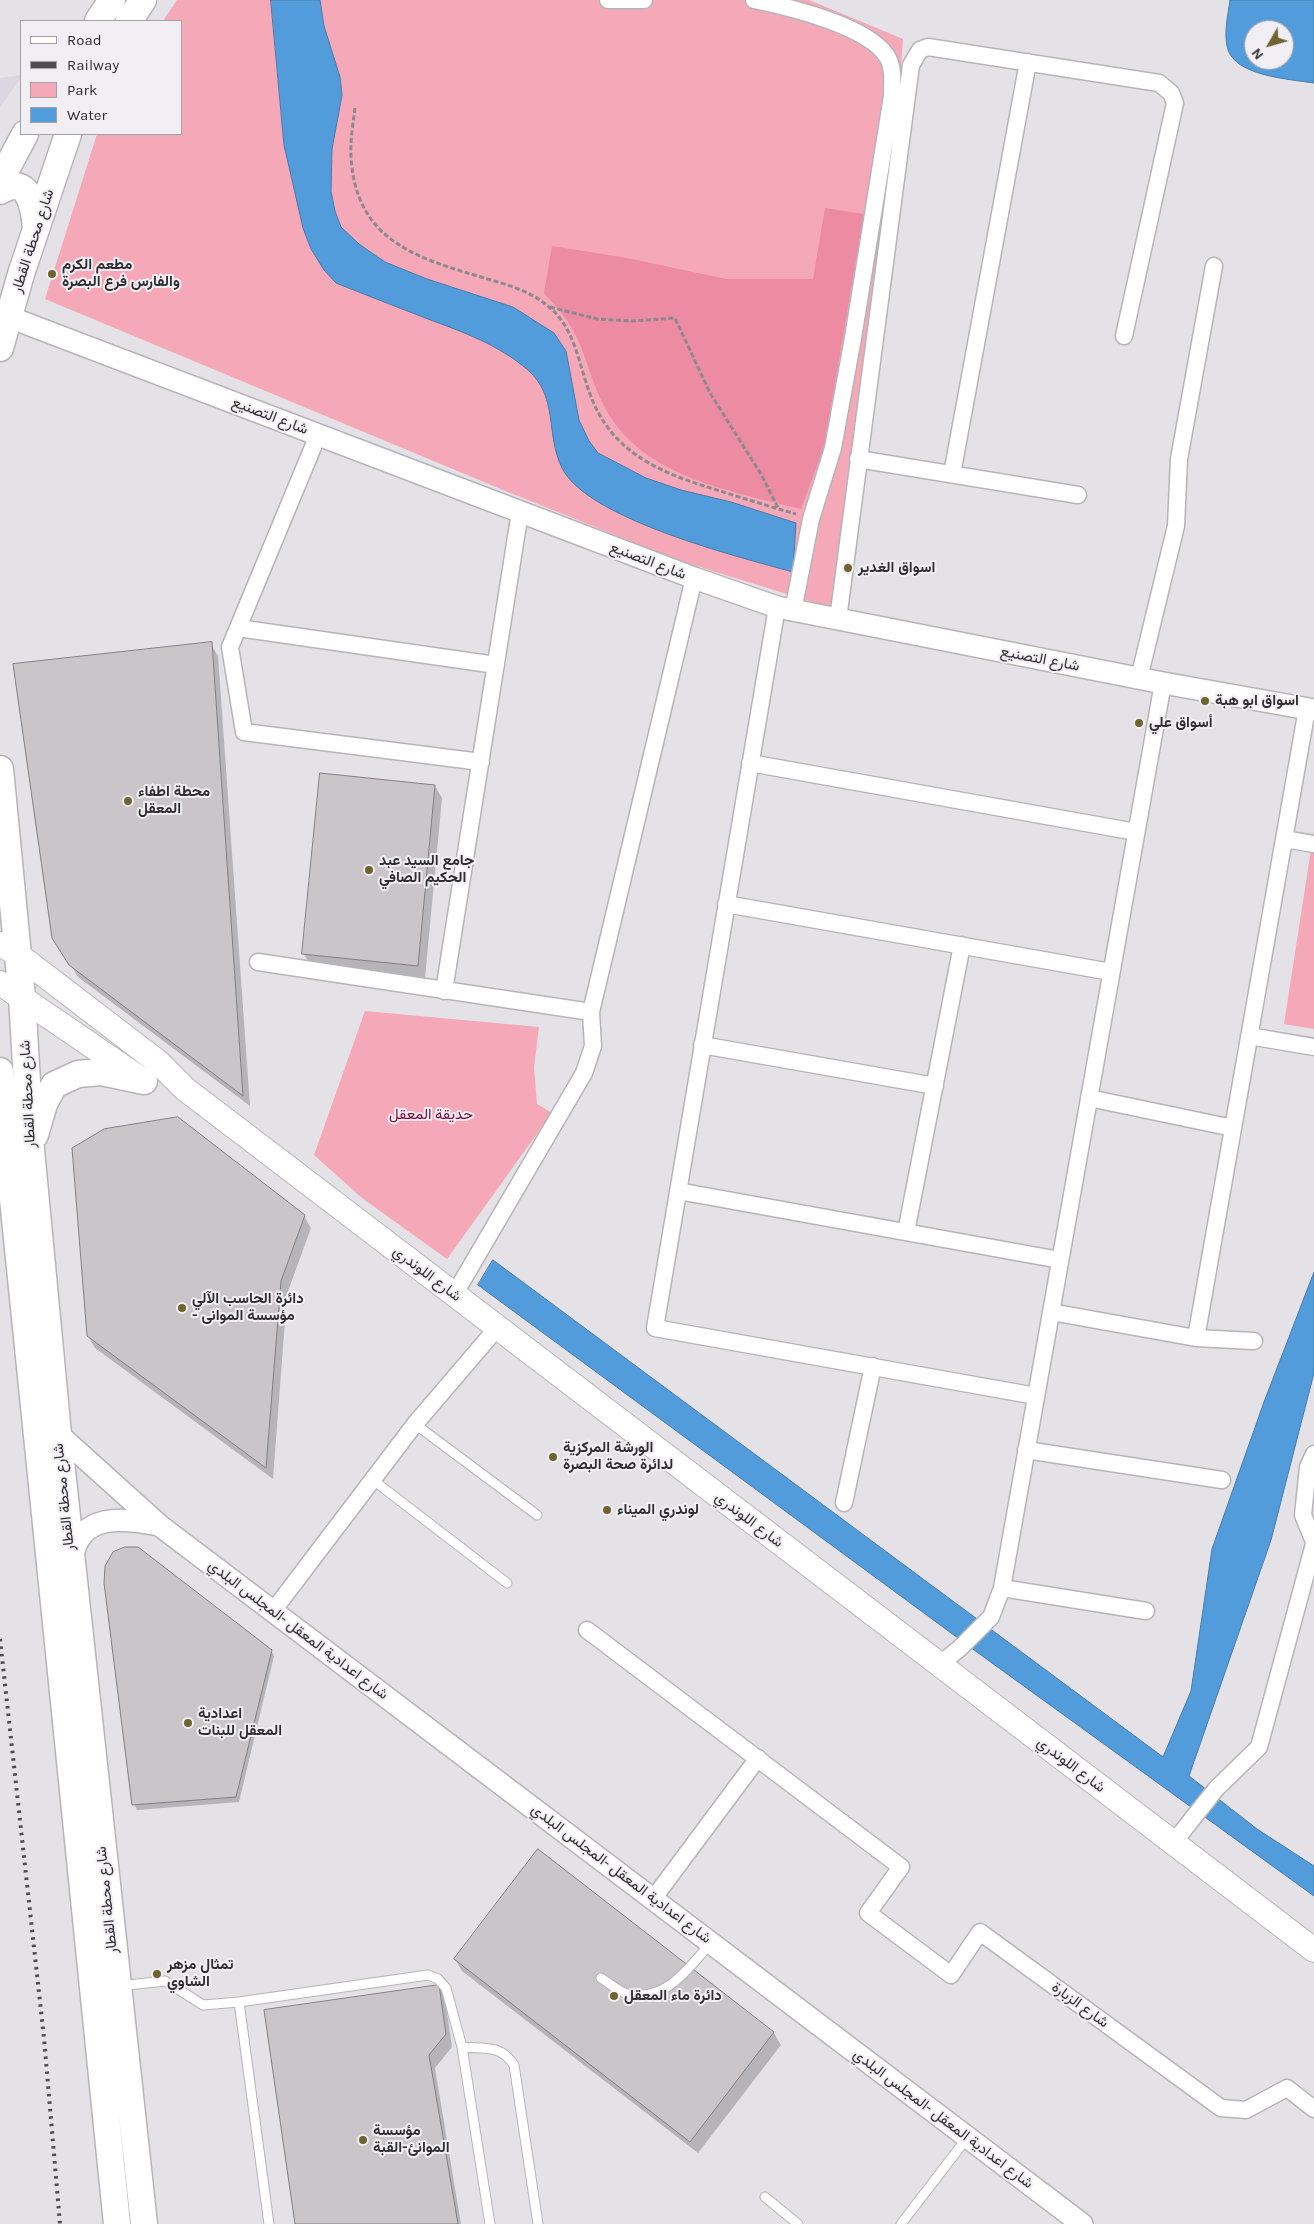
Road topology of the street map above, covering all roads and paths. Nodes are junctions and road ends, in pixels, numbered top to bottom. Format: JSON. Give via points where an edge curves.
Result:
{"nodes":[{"id":1,"x":112,"y":0,"type":"edge"},
{"id":2,"x":143,"y":0,"type":"edge"},
{"id":3,"x":608,"y":0,"type":"edge"},
{"id":4,"x":644,"y":0,"type":"edge"},
{"id":5,"x":754,"y":0,"type":"edge"},
{"id":6,"x":99,"y":20,"type":"edge"},
{"id":7,"x":130,"y":20,"type":"edge"},
{"id":8,"x":1028,"y":62,"type":"junction"},
{"id":9,"x":355,"y":108,"type":"dead end"},
{"id":10,"x":24,"y":135,"type":"edge"},
{"id":11,"x":68,"y":135,"type":"edge"},
{"id":12,"x":0,"y":181,"type":"edge"},
{"id":13,"x":0,"y":191,"type":"edge"},
{"id":14,"x":36,"y":228,"type":"junction"},
{"id":15,"x":1214,"y":266,"type":"dead end"},
{"id":16,"x":549,"y":307,"type":"junction"},
{"id":17,"x":9,"y":317,"type":"junction"},
{"id":18,"x":1124,"y":336,"type":"dead end"},
{"id":19,"x":0,"y":348,"type":"edge"},
{"id":20,"x":318,"y":435,"type":"junction"},
{"id":21,"x":858,"y":459,"type":"junction"},
{"id":22,"x":952,"y":474,"type":"junction"},
{"id":23,"x":1078,"y":495,"type":"dead end"},
{"id":24,"x":778,"y":509,"type":"junction"},
{"id":25,"x":520,"y":512,"type":"junction"},
{"id":26,"x":811,"y":519,"type":"junction"},
{"id":27,"x":694,"y":578,"type":"junction"},
{"id":28,"x":785,"y":609,"type":"junction"},
{"id":29,"x":838,"y":619,"type":"junction"},
{"id":30,"x":238,"y":628,"type":"junction"},
{"id":31,"x":496,"y":665,"type":"junction"},
{"id":32,"x":1139,"y":678,"type":"junction"},
{"id":33,"x":1162,"y":683,"type":"junction"},
{"id":34,"x":1310,"y":709,"type":"edge"},
{"id":35,"x":481,"y":762,"type":"junction"},
{"id":36,"x":750,"y":763,"type":"junction"},
{"id":37,"x":0,"y":769,"type":"edge"},
{"id":38,"x":1136,"y":832,"type":"junction"},
{"id":39,"x":1284,"y":839,"type":"junction"},
{"id":40,"x":1314,"y":844,"type":"edge"},
{"id":41,"x":726,"y":904,"type":"junction"},
{"id":42,"x":962,"y":945,"type":"junction"},
{"id":43,"x":9,"y":949,"type":"edge"},
{"id":44,"x":258,"y":962,"type":"dead end"},
{"id":45,"x":1111,"y":972,"type":"junction"},
{"id":46,"x":0,"y":983,"type":"edge"},
{"id":47,"x":444,"y":991,"type":"junction"},
{"id":48,"x":22,"y":997,"type":"junction"},
{"id":49,"x":591,"y":1012,"type":"junction"},
{"id":50,"x":1249,"y":1036,"type":"junction"},
{"id":51,"x":702,"y":1045,"type":"junction"},
{"id":52,"x":1314,"y":1047,"type":"edge"},
{"id":53,"x":0,"y":1071,"type":"edge"},
{"id":54,"x":144,"y":1081,"type":"junction"},
{"id":55,"x":935,"y":1086,"type":"junction"},
{"id":56,"x":185,"y":1089,"type":"junction"},
{"id":57,"x":1089,"y":1098,"type":"junction"},
{"id":58,"x":1233,"y":1128,"type":"junction"},
{"id":59,"x":31,"y":1150,"type":"junction"},
{"id":60,"x":678,"y":1191,"type":"junction"},
{"id":61,"x":906,"y":1232,"type":"junction"},
{"id":62,"x":1060,"y":1260,"type":"junction"},
{"id":63,"x":454,"y":1295,"type":"junction"},
{"id":64,"x":1051,"y":1312,"type":"junction"},
{"id":65,"x":497,"y":1328,"type":"junction"},
{"id":66,"x":1196,"y":1338,"type":"junction"},
{"id":67,"x":1254,"y":1341,"type":"dead end"},
{"id":68,"x":872,"y":1366,"type":"junction"},
{"id":69,"x":1036,"y":1396,"type":"junction"},
{"id":70,"x":415,"y":1424,"type":"junction"},
{"id":71,"x":58,"y":1434,"type":"junction"},
{"id":72,"x":1026,"y":1450,"type":"junction"},
{"id":73,"x":1314,"y":1454,"type":"edge"},
{"id":74,"x":373,"y":1480,"type":"junction"},
{"id":75,"x":1222,"y":1480,"type":"dead end"},
{"id":76,"x":844,"y":1503,"type":"dead end"},
{"id":77,"x":537,"y":1515,"type":"dead end"},
{"id":78,"x":159,"y":1525,"type":"junction"},
{"id":79,"x":1314,"y":1543,"type":"edge"},
{"id":80,"x":71,"y":1563,"type":"junction"},
{"id":81,"x":507,"y":1583,"type":"dead end"},
{"id":82,"x":1002,"y":1588,"type":"junction"},
{"id":83,"x":1146,"y":1610,"type":"dead end"},
{"id":84,"x":273,"y":1611,"type":"junction"},
{"id":85,"x":587,"y":1630,"type":"dead end"},
{"id":86,"x":939,"y":1665,"type":"junction"},
{"id":87,"x":758,"y":1758,"type":"junction"},
{"id":88,"x":1174,"y":1842,"type":"junction"},
{"id":89,"x":653,"y":1899,"type":"junction"},
{"id":90,"x":711,"y":1943,"type":"junction"},
{"id":91,"x":1314,"y":1950,"type":"edge"},
{"id":92,"x":601,"y":1978,"type":"dead end"},
{"id":93,"x":116,"y":1986,"type":"junction"},
{"id":94,"x":239,"y":2002,"type":"junction"},
{"id":95,"x":462,"y":2048,"type":"junction"},
{"id":96,"x":1314,"y":2109,"type":"edge"},
{"id":97,"x":968,"y":2137,"type":"junction"},
{"id":98,"x":765,"y":2197,"type":"dead end"},
{"id":99,"x":117,"y":2224,"type":"edge"},
{"id":100,"x":144,"y":2224,"type":"edge"},
{"id":101,"x":269,"y":2224,"type":"edge"},
{"id":102,"x":490,"y":2224,"type":"edge"},
{"id":103,"x":538,"y":2224,"type":"edge"},
{"id":104,"x":798,"y":2224,"type":"edge"},
{"id":105,"x":901,"y":2224,"type":"edge"},
{"id":106,"x":1082,"y":2224,"type":"edge"}],
"edges":[{"from":1,"to":6,"type":"main road"},
{"from":2,"to":7,"type":"main road"},
{"from":3,"to":4,"type":"street"},
{"from":5,"to":26,"type":"street","via":[[793,8],[856,32],[878,46],[888,59],[893,76],[840,411],[833,448]]},
{"from":8,"to":18,"type":"street","via":[[1159,83],[1171,93],[1175,103]]},
{"from":8,"to":21,"type":"street","via":[[928,47],[920,50],[911,65]]},
{"from":8,"to":22,"type":"street"},
{"from":9,"to":16,"type":"path","via":[[351,156],[354,179],[371,221],[407,251],[434,263],[505,283]]},
{"from":10,"to":12,"type":"main road"},
{"from":11,"to":14,"type":"main road","name":"شارع محطة القطار"},
{"from":13,"to":14,"type":"main road","via":[[11,186],[23,189],[30,196]]},
{"from":14,"to":17,"type":"main road","name":"شارع محطة القطار"},
{"from":15,"to":32,"type":"street","via":[[1179,459],[1176,526]]},
{"from":16,"to":24,"type":"path","via":[[568,330],[590,396],[600,415],[628,448],[644,462],[685,481]]},
{"from":16,"to":24,"type":"path","via":[[597,319],[675,318],[710,393],[761,474]]},
{"from":17,"to":19,"type":"main road","name":"شارع محطة القطار"},
{"from":17,"to":20,"type":"street","name":"شارع التصنيع"},
{"from":20,"to":25,"type":"street","name":"شارع التصنيع"},
{"from":20,"to":30,"type":"street"},
{"from":21,"to":22,"type":"street"},
{"from":21,"to":29,"type":"street"},
{"from":22,"to":23,"type":"street"},
{"from":24,"to":26,"type":"path"},
{"from":25,"to":27,"type":"street","name":"شارع التصنيع"},
{"from":25,"to":31,"type":"street"},
{"from":26,"to":28,"type":"street"},
{"from":27,"to":28,"type":"street","name":"شارع التصنيع"},
{"from":27,"to":49,"type":"street"},
{"from":28,"to":29,"type":"street","name":"شارع التصنيع"},
{"from":28,"to":36,"type":"street"},
{"from":29,"to":32,"type":"street","name":"شارع التصنيع"},
{"from":30,"to":31,"type":"street"},
{"from":30,"to":35,"type":"street","via":[[230,647],[244,732]]},
{"from":31,"to":35,"type":"street"},
{"from":32,"to":33,"type":"street","name":"شارع التصنيع"},
{"from":33,"to":34,"type":"street","name":"شارع التصنيع"},
{"from":33,"to":38,"type":"street"},
{"from":34,"to":39,"type":"street"},
{"from":35,"to":47,"type":"street"},
{"from":36,"to":38,"type":"street"},
{"from":36,"to":41,"type":"street"},
{"from":37,"to":43,"type":"main road","name":"شارع محطة القطار"},
{"from":38,"to":45,"type":"street"},
{"from":39,"to":40,"type":"street"},
{"from":39,"to":50,"type":"street"},
{"from":41,"to":42,"type":"street"},
{"from":41,"to":51,"type":"street"},
{"from":42,"to":45,"type":"street"},
{"from":42,"to":55,"type":"street"},
{"from":43,"to":48,"type":"main road","name":"شارع محطة القطار"},
{"from":43,"to":56,"type":"main road","name":"شارع اللوندري","via":[[158,1062]]},
{"from":44,"to":47,"type":"street"},
{"from":45,"to":57,"type":"street"},
{"from":46,"to":48,"type":"main road"},
{"from":47,"to":49,"type":"street"},
{"from":48,"to":54,"type":"main road"},
{"from":48,"to":59,"type":"main road","name":"شارع محطة القطار"},
{"from":49,"to":63,"type":"street","via":[[594,1046],[584,1073]]},
{"from":50,"to":52,"type":"street"},
{"from":50,"to":58,"type":"street"},
{"from":51,"to":55,"type":"street"},
{"from":51,"to":60,"type":"street"},
{"from":53,"to":99,"type":"main road","name":"شارع محطة القطار"},
{"from":54,"to":56,"type":"main road"},
{"from":54,"to":59,"type":"main road","via":[[101,1072],[78,1074],[54,1085],[44,1104]]},
{"from":55,"to":61,"type":"street"},
{"from":56,"to":63,"type":"main road","name":"شارع اللوندري"},
{"from":57,"to":58,"type":"street"},
{"from":57,"to":62,"type":"street"},
{"from":58,"to":66,"type":"street"},
{"from":59,"to":71,"type":"main road","name":"شارع محطة القطار"},
{"from":60,"to":61,"type":"street"},
{"from":60,"to":68,"type":"street","via":[[655,1328]]},
{"from":61,"to":62,"type":"street"},
{"from":62,"to":64,"type":"street"},
{"from":63,"to":65,"type":"main road","name":"شارع اللوندري"},
{"from":64,"to":66,"type":"street"},
{"from":64,"to":69,"type":"street"},
{"from":65,"to":70,"type":"street"},
{"from":65,"to":86,"type":"main road","name":"شارع اللوندري"},
{"from":66,"to":67,"type":"street"},
{"from":68,"to":69,"type":"street"},
{"from":68,"to":76,"type":"street"},
{"from":69,"to":72,"type":"street"},
{"from":70,"to":74,"type":"street"},
{"from":70,"to":77,"type":"lane"},
{"from":71,"to":78,"type":"street","name":"شارع اعدادية المعقل -المجلس البلدي"},
{"from":71,"to":80,"type":"main road","name":"شارع محطة القطار"},
{"from":72,"to":75,"type":"street"},
{"from":72,"to":82,"type":"street"},
{"from":73,"to":79,"type":"street","via":[[1308,1467],[1303,1514]]},
{"from":74,"to":81,"type":"lane"},
{"from":74,"to":84,"type":"street"},
{"from":78,"to":80,"type":"street","via":[[125,1519],[98,1524],[76,1541]]},
{"from":78,"to":84,"type":"street","name":"شارع اعدادية المعقل -المجلس البلدي"},
{"from":79,"to":88,"type":"street","via":[[1259,1747],[1216,1789]]},
{"from":80,"to":93,"type":"main road","name":"شارع محطة القطار"},
{"from":82,"to":83,"type":"street"},
{"from":82,"to":86,"type":"street","via":[[991,1618]]},
{"from":84,"to":89,"type":"street","name":"شارع اعدادية المعقل -المجلس البلدي"},
{"from":85,"to":87,"type":"street"},
{"from":86,"to":88,"type":"main road","name":"شارع اللوندري"},
{"from":87,"to":89,"type":"street"},
{"from":87,"to":96,"type":"street","name":"شارع الزبارة","via":[[901,1867],[868,1913],[951,1975],[980,1932],[1221,2108],[1246,2110],[1287,2088]]},
{"from":88,"to":91,"type":"main road","name":"شارع اللوندري"},
{"from":89,"to":90,"type":"street","name":"شارع اعدادية المعقل -المجلس البلدي"},
{"from":90,"to":92,"type":"lane","via":[[671,1986],[648,1995],[627,1994]]},
{"from":90,"to":97,"type":"street","name":"شارع اعدادية المعقل -المجلس البلدي"},
{"from":93,"to":94,"type":"lane","via":[[165,1981],[203,2005]]},
{"from":93,"to":100,"type":"main road","name":"شارع محطة القطار"},
{"from":94,"to":95,"type":"lane","via":[[428,1975],[438,1979],[446,1988]]},
{"from":94,"to":101,"type":"lane"},
{"from":95,"to":102,"type":"lane"},
{"from":95,"to":103,"type":"lane","via":[[499,2050],[514,2065]]},
{"from":97,"to":105,"type":"lane"},
{"from":97,"to":106,"type":"street","name":"شارع اعدادية المعقل -المجلس البلدي"},
{"from":98,"to":104,"type":"lane"}]}
